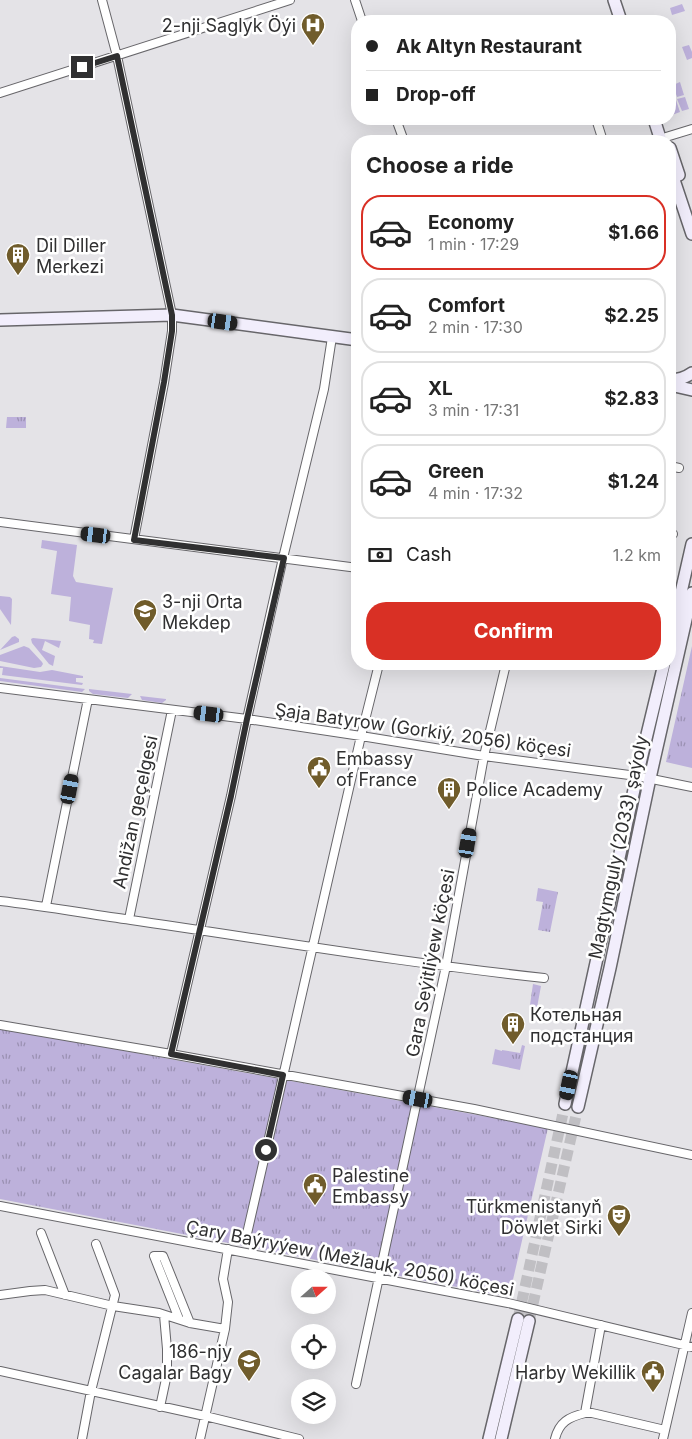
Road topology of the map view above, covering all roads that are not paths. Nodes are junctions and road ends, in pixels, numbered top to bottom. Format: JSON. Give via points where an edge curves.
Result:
{"nodes":[{"id":1,"x":102,"y":0,"type":"edge"},
{"id":2,"x":290,"y":0,"type":"edge"},
{"id":3,"x":355,"y":0,"type":"edge"},
{"id":4,"x":614,"y":0,"type":"edge"},
{"id":5,"x":622,"y":0,"type":"edge"},
{"id":6,"x":360,"y":15,"type":"edge"},
{"id":7,"x":619,"y":15,"type":"edge"},
{"id":8,"x":627,"y":15,"type":"edge"},
{"id":9,"x":117,"y":56,"type":"junction"},
{"id":10,"x":0,"y":94,"type":"edge"},
{"id":11,"x":692,"y":129,"type":"edge"},
{"id":12,"x":676,"y":136,"type":"edge"},
{"id":13,"x":676,"y":166,"type":"edge"},
{"id":14,"x":676,"y":186,"type":"edge"},
{"id":15,"x":692,"y":214,"type":"edge"},
{"id":16,"x":692,"y":234,"type":"edge"},
{"id":17,"x":172,"y":315,"type":"junction"},
{"id":18,"x":0,"y":320,"type":"edge"},
{"id":19,"x":332,"y":337,"type":"junction"},
{"id":20,"x":351,"y":339,"type":"edge"},
{"id":21,"x":692,"y":373,"type":"edge"},
{"id":22,"x":676,"y":380,"type":"edge"},
{"id":23,"x":676,"y":386,"type":"edge"},
{"id":24,"x":692,"y":390,"type":"edge"},
{"id":25,"x":676,"y":467,"type":"edge"},
{"id":26,"x":679,"y":468,"type":"dead end"},
{"id":27,"x":0,"y":522,"type":"edge"},
{"id":28,"x":134,"y":540,"type":"junction"},
{"id":29,"x":692,"y":544,"type":"edge"},
{"id":30,"x":284,"y":558,"type":"junction"},
{"id":31,"x":351,"y":567,"type":"edge"},
{"id":32,"x":692,"y":593,"type":"edge"},
{"id":33,"x":676,"y":599,"type":"edge"},
{"id":34,"x":676,"y":663,"type":"edge"},
{"id":35,"x":378,"y":670,"type":"edge"},
{"id":36,"x":505,"y":670,"type":"edge"},
{"id":37,"x":663,"y":670,"type":"edge"},
{"id":38,"x":675,"y":670,"type":"edge"},
{"id":39,"x":0,"y":688,"type":"edge"},
{"id":40,"x":88,"y":699,"type":"junction"},
{"id":41,"x":172,"y":710,"type":"junction"},
{"id":42,"x":247,"y":719,"type":"junction"},
{"id":43,"x":361,"y":736,"type":"junction"},
{"id":44,"x":484,"y":756,"type":"junction"},
{"id":45,"x":637,"y":776,"type":"junction"},
{"id":46,"x":650,"y":778,"type":"junction"},
{"id":47,"x":692,"y":787,"type":"edge"},
{"id":48,"x":0,"y":902,"type":"edge"},
{"id":49,"x":46,"y":906,"type":"junction"},
{"id":50,"x":129,"y":920,"type":"junction"},
{"id":51,"x":200,"y":930,"type":"junction"},
{"id":52,"x":313,"y":948,"type":"junction"},
{"id":53,"x":446,"y":966,"type":"junction"},
{"id":54,"x":544,"y":978,"type":"dead end"},
{"id":55,"x":0,"y":1025,"type":"edge"},
{"id":56,"x":171,"y":1054,"type":"junction"},
{"id":57,"x":283,"y":1075,"type":"junction"},
{"id":58,"x":418,"y":1099,"type":"junction"},
{"id":59,"x":565,"y":1104,"type":"tunnel mouth"},
{"id":60,"x":578,"y":1107,"type":"tunnel mouth"},
{"id":61,"x":692,"y":1155,"type":"edge"},
{"id":62,"x":0,"y":1206,"type":"edge"},
{"id":63,"x":41,"y":1233,"type":"dead end"},
{"id":64,"x":246,"y":1238,"type":"dead end"},
{"id":65,"x":96,"y":1244,"type":"dead end"},
{"id":66,"x":228,"y":1250,"type":"junction"},
{"id":67,"x":379,"y":1278,"type":"junction"},
{"id":68,"x":0,"y":1295,"type":"edge"},
{"id":69,"x":65,"y":1295,"type":"junction"},
{"id":70,"x":113,"y":1306,"type":"junction"},
{"id":71,"x":692,"y":1313,"type":"edge"},
{"id":72,"x":164,"y":1315,"type":"junction"},
{"id":73,"x":178,"y":1319,"type":"junction"},
{"id":74,"x":190,"y":1323,"type":"junction"},
{"id":75,"x":601,"y":1325,"type":"junction"},
{"id":76,"x":225,"y":1329,"type":"junction"},
{"id":77,"x":688,"y":1346,"type":"edge"},
{"id":78,"x":0,"y":1371,"type":"edge"},
{"id":79,"x":356,"y":1384,"type":"dead end"},
{"id":80,"x":92,"y":1391,"type":"junction"},
{"id":81,"x":160,"y":1407,"type":"junction"},
{"id":82,"x":585,"y":1413,"type":"junction"},
{"id":83,"x":205,"y":1416,"type":"junction"},
{"id":84,"x":665,"y":1430,"type":"junction"},
{"id":85,"x":82,"y":1439,"type":"edge"},
{"id":86,"x":200,"y":1439,"type":"edge"},
{"id":87,"x":298,"y":1439,"type":"edge"},
{"id":88,"x":489,"y":1439,"type":"edge"},
{"id":89,"x":501,"y":1439,"type":"edge"},
{"id":90,"x":555,"y":1439,"type":"edge"},
{"id":91,"x":663,"y":1439,"type":"edge"}],
"edges":[{"from":1,"to":9,"type":"street"},
{"from":2,"to":9,"type":"street"},
{"from":3,"to":6,"type":"street"},
{"from":4,"to":7,"type":"main road"},
{"from":5,"to":8,"type":"main road"},
{"from":9,"to":10,"type":"street"},
{"from":9,"to":17,"type":"street"},
{"from":11,"to":12,"type":"street"},
{"from":13,"to":15,"type":"main road"},
{"from":14,"to":16,"type":"main road"},
{"from":17,"to":18,"type":"main road"},
{"from":17,"to":19,"type":"main road"},
{"from":17,"to":28,"type":"street","via":[[164,382]]},
{"from":19,"to":20,"type":"main road"},
{"from":19,"to":30,"type":"street","via":[[327,389]]},
{"from":21,"to":22,"type":"main road"},
{"from":23,"to":24,"type":"main road"},
{"from":25,"to":26,"type":"street"},
{"from":27,"to":28,"type":"street"},
{"from":28,"to":30,"type":"street"},
{"from":29,"to":33,"type":"main road"},
{"from":30,"to":31,"type":"street"},
{"from":30,"to":42,"type":"street"},
{"from":32,"to":34,"type":"main road","name":"Magtymguly (2033) şaýoly"},
{"from":35,"to":43,"type":"street"},
{"from":36,"to":44,"type":"street","name":"Gara Seýitliýew köçesi"},
{"from":37,"to":45,"type":"main road","name":"Magtymguly (2033) şaýoly"},
{"from":38,"to":46,"type":"main road","name":"Magtymguly (2033) şaýoly"},
{"from":39,"to":40,"type":"street","name":"Şaja Batyrow (Gorkiý, 2056) köçesi"},
{"from":40,"to":41,"type":"street","name":"Şaja Batyrow (Gorkiý, 2056) köçesi"},
{"from":40,"to":49,"type":"street"},
{"from":41,"to":42,"type":"street","name":"Şaja Batyrow (Gorkiý, 2056) köçesi"},
{"from":41,"to":50,"type":"street","name":"Andižan geçelgesi"},
{"from":42,"to":43,"type":"street","name":"Şaja Batyrow (Gorkiý, 2056) köçesi"},
{"from":42,"to":51,"type":"street"},
{"from":43,"to":44,"type":"street","name":"Şaja Batyrow (Gorkiý, 2056) köçesi"},
{"from":43,"to":52,"type":"street"},
{"from":44,"to":45,"type":"street","name":"Şaja Batyrow (Gorkiý, 2056) köçesi"},
{"from":44,"to":53,"type":"street","name":"Gara Seýitliýew köçesi"},
{"from":45,"to":46,"type":"street","name":"Şaja Batyrow (Gorkiý, 2056) köçesi"},
{"from":45,"to":59,"type":"main road","name":"Magtymguly (2033) şaýoly"},
{"from":46,"to":47,"type":"street","name":"Şaja Batyrow (Gorkiý, 2056) köçesi"},
{"from":46,"to":60,"type":"main road","name":"Magtymguly (2033) şaýoly"},
{"from":48,"to":49,"type":"street"},
{"from":49,"to":50,"type":"street"},
{"from":50,"to":51,"type":"street"},
{"from":51,"to":52,"type":"street"},
{"from":51,"to":56,"type":"street"},
{"from":52,"to":53,"type":"street"},
{"from":52,"to":57,"type":"street"},
{"from":53,"to":54,"type":"street"},
{"from":53,"to":58,"type":"street","name":"Gara Seýitliýew köçesi"},
{"from":55,"to":56,"type":"street"},
{"from":56,"to":57,"type":"street"},
{"from":57,"to":58,"type":"street"},
{"from":57,"to":64,"type":"street"},
{"from":58,"to":61,"type":"street"},
{"from":58,"to":67,"type":"street","name":"Gara Seýitliýew köçesi"},
{"from":62,"to":66,"type":"street","name":"Çary Baýryýew (Mežlauk, 2050) köçesi"},
{"from":63,"to":69,"type":"street"},
{"from":65,"to":70,"type":"street","via":[[115,1294]]},
{"from":66,"to":67,"type":"street","name":"Çary Baýryýew (Mežlauk, 2050) köçesi"},
{"from":66,"to":76,"type":"street","via":[[223,1279],[228,1302]]},
{"from":67,"to":75,"type":"street","name":"Çary Baýryýew (Mežlauk, 2050) köçesi"},
{"from":67,"to":79,"type":"street","name":"Gara Seýitliýew köçesi"},
{"from":68,"to":69,"type":"street","via":[[45,1290]]},
{"from":69,"to":70,"type":"street"},
{"from":70,"to":72,"type":"street"},
{"from":70,"to":80,"type":"street"},
{"from":71,"to":77,"type":"street"},
{"from":72,"to":73,"type":"street"},
{"from":72,"to":81,"type":"street","via":[[167,1374]]},
{"from":73,"to":74,"type":"street"},
{"from":73,"to":74,"type":"street","via":[[154,1256],[164,1256]]},
{"from":74,"to":76,"type":"street"},
{"from":75,"to":77,"type":"street","name":"Çary Baýryýew (Mežlauk, 2050) köçesi"},
{"from":75,"to":82,"type":"street"},
{"from":76,"to":83,"type":"street"},
{"from":77,"to":84,"type":"street"},
{"from":78,"to":80,"type":"street"},
{"from":80,"to":81,"type":"street"},
{"from":80,"to":85,"type":"street"},
{"from":81,"to":83,"type":"street"},
{"from":82,"to":84,"type":"street"},
{"from":82,"to":90,"type":"street","via":[[569,1418]]},
{"from":83,"to":86,"type":"street"},
{"from":83,"to":87,"type":"street"},
{"from":84,"to":91,"type":"street"},
{"from":88,"to":89,"type":"main road","via":[[523,1320]]}]}
